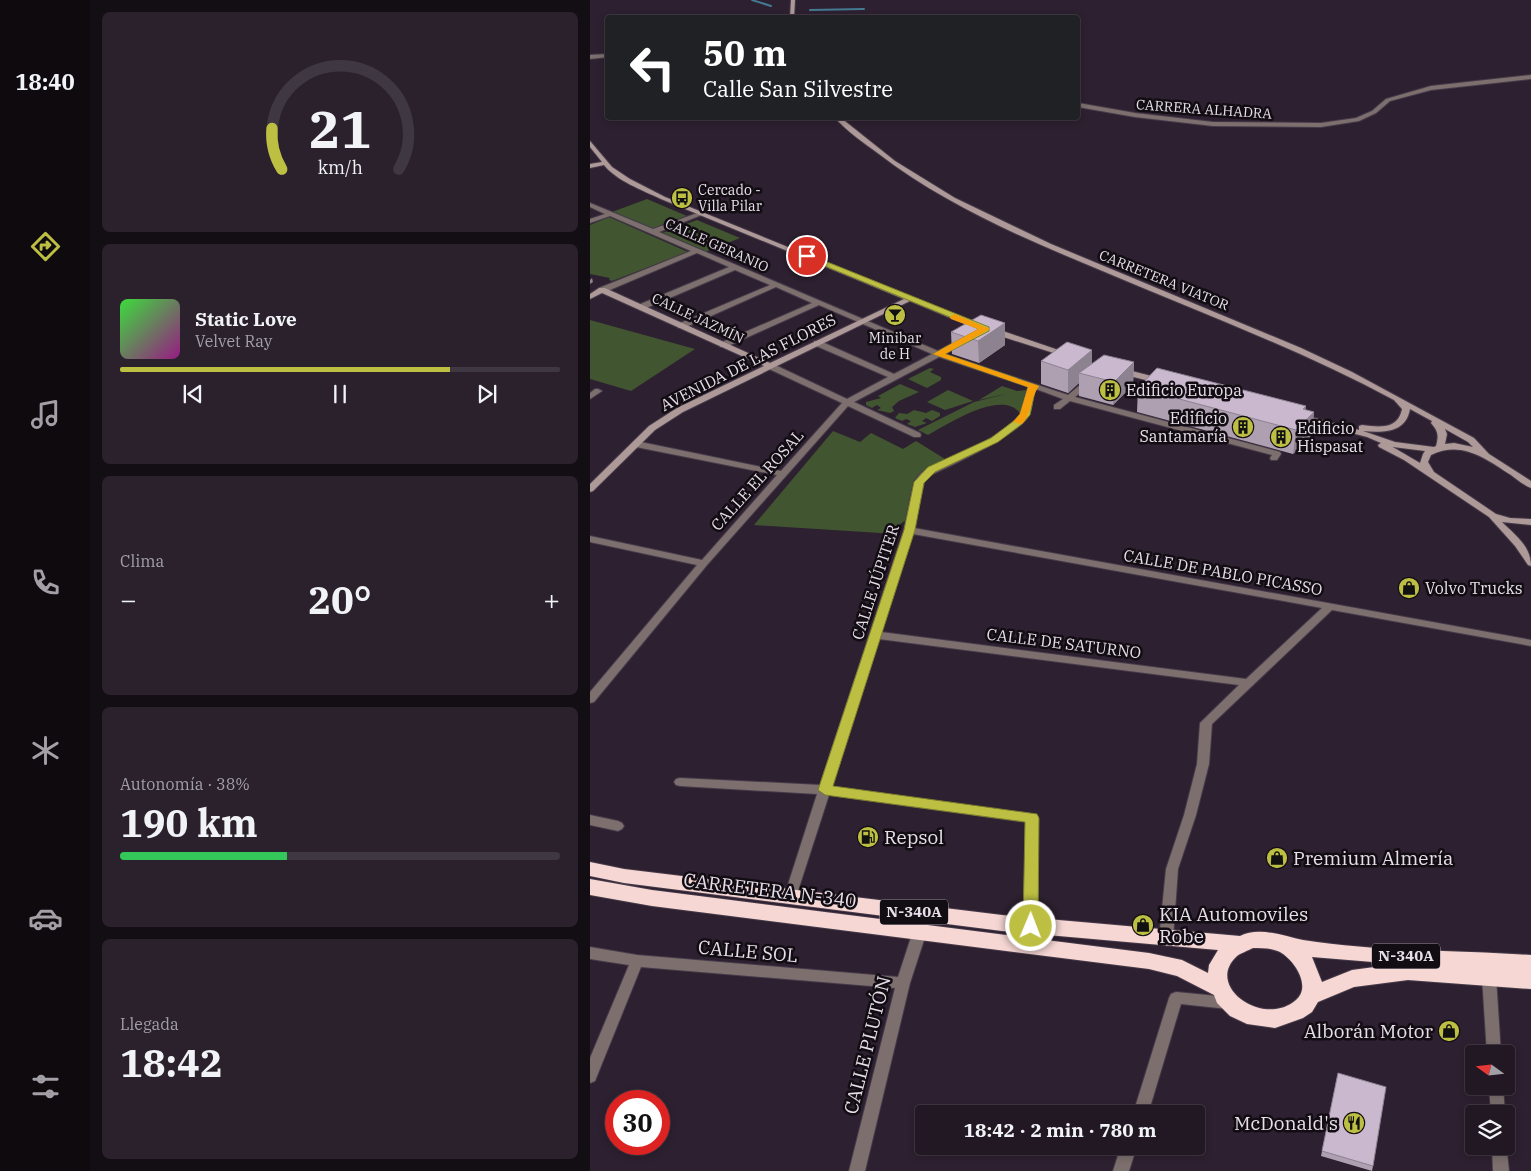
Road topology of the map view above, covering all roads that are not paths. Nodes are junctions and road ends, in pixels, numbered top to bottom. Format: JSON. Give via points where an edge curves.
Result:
{"nodes":[{"id":1,"x":793,"y":0,"type":"edge"},
{"id":2,"x":792,"y":15,"type":"edge"},
{"id":3,"x":605,"y":55,"type":"edge"},
{"id":4,"x":590,"y":57,"type":"edge"},
{"id":5,"x":1531,"y":76,"type":"edge"},
{"id":6,"x":1080,"y":105,"type":"edge"},
{"id":7,"x":840,"y":120,"type":"edge"},
{"id":8,"x":590,"y":143,"type":"edge"},
{"id":9,"x":604,"y":163,"type":"junction"},
{"id":10,"x":590,"y":166,"type":"edge"},
{"id":11,"x":590,"y":205,"type":"edge"},
{"id":12,"x":702,"y":213,"type":"junction"},
{"id":13,"x":610,"y":214,"type":"junction"},
{"id":14,"x":590,"y":221,"type":"edge"},
{"id":15,"x":652,"y":232,"type":"junction"},
{"id":16,"x":697,"y":251,"type":"junction"},
{"id":17,"x":735,"y":267,"type":"junction"},
{"id":18,"x":775,"y":285,"type":"junction"},
{"id":19,"x":602,"y":290,"type":"junction"},
{"id":20,"x":590,"y":297,"type":"edge"},
{"id":21,"x":909,"y":298,"type":"junction"},
{"id":22,"x":818,"y":303,"type":"junction"},
{"id":23,"x":641,"y":307,"type":"junction"},
{"id":24,"x":861,"y":322,"type":"junction"},
{"id":25,"x":681,"y":326,"type":"junction"},
{"id":26,"x":986,"y":329,"type":"junction"},
{"id":27,"x":817,"y":343,"type":"junction"},
{"id":28,"x":723,"y":345,"type":"junction"},
{"id":29,"x":938,"y":354,"type":"junction"},
{"id":30,"x":1072,"y":356,"type":"edge"},
{"id":31,"x":770,"y":366,"type":"junction"},
{"id":32,"x":1116,"y":370,"type":"edge"},
{"id":33,"x":1098,"y":375,"type":"edge"},
{"id":34,"x":894,"y":377,"type":"junction"},
{"id":35,"x":1167,"y":383,"type":"edge"},
{"id":36,"x":1034,"y":386,"type":"junction"},
{"id":37,"x":594,"y":390,"type":"edge"},
{"id":38,"x":1394,"y":396,"type":"junction"},
{"id":39,"x":590,"y":397,"type":"edge"},
{"id":40,"x":1069,"y":398,"type":"junction"},
{"id":41,"x":848,"y":402,"type":"junction"},
{"id":42,"x":1057,"y":407,"type":"dead end"},
{"id":43,"x":1419,"y":410,"type":"junction"},
{"id":44,"x":1296,"y":416,"type":"edge"},
{"id":45,"x":1333,"y":425,"type":"junction"},
{"id":46,"x":917,"y":435,"type":"dead end"},
{"id":47,"x":636,"y":444,"type":"junction"},
{"id":48,"x":1437,"y":449,"type":"junction"},
{"id":49,"x":1486,"y":456,"type":"junction"},
{"id":50,"x":1274,"y":458,"type":"dead end"},
{"id":51,"x":784,"y":474,"type":"junction"},
{"id":52,"x":1432,"y":475,"type":"junction"},
{"id":53,"x":1531,"y":485,"type":"edge"},
{"id":54,"x":590,"y":489,"type":"edge"},
{"id":55,"x":1486,"y":512,"type":"junction"},
{"id":56,"x":1531,"y":522,"type":"edge"},
{"id":57,"x":909,"y":530,"type":"junction"},
{"id":58,"x":590,"y":539,"type":"edge"},
{"id":59,"x":704,"y":563,"type":"junction"},
{"id":60,"x":1531,"y":563,"type":"edge"},
{"id":61,"x":1330,"y":606,"type":"junction"},
{"id":62,"x":875,"y":635,"type":"junction"},
{"id":63,"x":1531,"y":643,"type":"edge"},
{"id":64,"x":1249,"y":683,"type":"junction"},
{"id":65,"x":590,"y":698,"type":"edge"},
{"id":66,"x":680,"y":782,"type":"dead end"},
{"id":67,"x":825,"y":790,"type":"junction"},
{"id":68,"x":590,"y":820,"type":"edge"},
{"id":69,"x":618,"y":826,"type":"dead end"},
{"id":70,"x":590,"y":869,"type":"edge"},
{"id":71,"x":590,"y":888,"type":"edge"},
{"id":72,"x":790,"y":897,"type":"junction"},
{"id":73,"x":920,"y":930,"type":"junction"},
{"id":74,"x":1032,"y":936,"type":"junction"},
{"id":75,"x":1166,"y":939,"type":"junction"},
{"id":76,"x":1238,"y":944,"type":"junction"},
{"id":77,"x":1282,"y":944,"type":"junction"},
{"id":78,"x":590,"y":953,"type":"edge"},
{"id":79,"x":637,"y":961,"type":"junction"},
{"id":80,"x":1531,"y":963,"type":"edge"},
{"id":81,"x":1489,"y":977,"type":"junction"},
{"id":82,"x":1531,"y":980,"type":"edge"},
{"id":83,"x":903,"y":983,"type":"junction"},
{"id":84,"x":1223,"y":995,"type":"junction"},
{"id":85,"x":1311,"y":996,"type":"junction"},
{"id":86,"x":1493,"y":1045,"type":"edge"},
{"id":87,"x":590,"y":1076,"type":"edge"},
{"id":88,"x":1143,"y":1105,"type":"edge"},
{"id":89,"x":1126,"y":1155,"type":"edge"},
{"id":90,"x":1500,"y":1155,"type":"edge"},
{"id":91,"x":857,"y":1171,"type":"edge"},
{"id":92,"x":1121,"y":1171,"type":"edge"},
{"id":93,"x":1501,"y":1171,"type":"edge"}],
"edges":[{"from":1,"to":2,"type":"main road"},
{"from":3,"to":4,"type":"street"},
{"from":5,"to":6,"type":"street","name":"CARRERA ALHADRA","via":[[1431,88],[1388,100],[1357,120],[1321,124],[1213,124]]},
{"from":7,"to":38,"type":"main road","name":"CARRETERA VIATOR","via":[[865,143],[967,208],[1034,241],[1333,364]]},
{"from":8,"to":9,"type":"main road"},
{"from":9,"to":10,"type":"main road"},
{"from":9,"to":12,"type":"main road","via":[[646,189]]},
{"from":11,"to":13,"type":"street","name":"CALLE GERANIO"},
{"from":12,"to":15,"type":"street"},
{"from":12,"to":21,"type":"main road"},
{"from":13,"to":14,"type":"street"},
{"from":13,"to":15,"type":"street","name":"CALLE GERANIO"},
{"from":15,"to":16,"type":"street","name":"CALLE GERANIO"},
{"from":16,"to":17,"type":"street","name":"CALLE GERANIO"},
{"from":16,"to":19,"type":"street"},
{"from":17,"to":18,"type":"street","name":"CALLE GERANIO"},
{"from":17,"to":23,"type":"street"},
{"from":18,"to":22,"type":"street","name":"CALLE GERANIO"},
{"from":18,"to":25,"type":"street"},
{"from":19,"to":20,"type":"main road"},
{"from":19,"to":23,"type":"main road","name":"CALLE JAZMÍN"},
{"from":21,"to":24,"type":"main road","name":"AVENIDA DE LAS FLORES"},
{"from":21,"to":26,"type":"main road"},
{"from":22,"to":24,"type":"street","name":"CALLE GERANIO"},
{"from":22,"to":28,"type":"street"},
{"from":23,"to":25,"type":"main road","name":"CALLE JAZMÍN"},
{"from":24,"to":27,"type":"main road","name":"AVENIDA DE LAS FLORES"},
{"from":24,"to":29,"type":"street","name":"CALLE GERANIO"},
{"from":25,"to":28,"type":"main road","name":"CALLE JAZMÍN"},
{"from":26,"to":29,"type":"street","name":"CALLE EL ROSAL"},
{"from":26,"to":30,"type":"main road"},
{"from":27,"to":31,"type":"main road","name":"AVENIDA DE LAS FLORES"},
{"from":27,"to":34,"type":"street"},
{"from":28,"to":31,"type":"main road","name":"CALLE JAZMÍN"},
{"from":29,"to":34,"type":"street","name":"CALLE EL ROSAL"},
{"from":29,"to":36,"type":"street","name":"CALLE GERANIO"},
{"from":31,"to":41,"type":"street","name":"CALLE JAZMÍN"},
{"from":31,"to":47,"type":"main road","name":"AVENIDA DE LAS FLORES","via":[[680,410],[652,428]]},
{"from":32,"to":35,"type":"main road"},
{"from":33,"to":40,"type":"street"},
{"from":34,"to":41,"type":"street","name":"CALLE EL ROSAL"},
{"from":36,"to":40,"type":"street","name":"CALLE GERANIO"},
{"from":36,"to":57,"type":"street","name":"CALLE JÚPITER","via":[[1025,415],[1018,422],[994,440],[924,475],[919,482]]},
{"from":37,"to":39,"type":"street"},
{"from":38,"to":43,"type":"main road","name":"CARRETERA VIATOR"},
{"from":38,"to":45,"type":"main road","via":[[1406,409],[1402,423],[1371,429]]},
{"from":40,"to":42,"type":"street"},
{"from":40,"to":50,"type":"street","name":"CALLE GERANIO","via":[[1277,454]]},
{"from":41,"to":46,"type":"street","name":"CALLE JAZMÍN"},
{"from":41,"to":51,"type":"street","name":"CALLE EL ROSAL"},
{"from":43,"to":48,"type":"main road","via":[[1441,427],[1443,435]]},
{"from":43,"to":49,"type":"main road","name":"CARRETERA VIATOR","via":[[1471,440]]},
{"from":44,"to":45,"type":"main road"},
{"from":45,"to":48,"type":"main road","via":[[1393,444]]},
{"from":45,"to":52,"type":"main road","via":[[1383,445]]},
{"from":47,"to":51,"type":"street"},
{"from":47,"to":54,"type":"main road","name":"AVENIDA DE LAS FLORES"},
{"from":48,"to":49,"type":"main road","via":[[1466,448]]},
{"from":48,"to":52,"type":"main road","via":[[1427,454],[1424,462]]},
{"from":49,"to":53,"type":"main road"},
{"from":51,"to":59,"type":"street","name":"CALLE EL ROSAL"},
{"from":52,"to":55,"type":"main road"},
{"from":55,"to":56,"type":"main road","via":[[1509,521]]},
{"from":55,"to":60,"type":"main road","via":[[1519,544]]},
{"from":57,"to":61,"type":"street","name":"CALLE DE PABLO PICASSO"},
{"from":57,"to":62,"type":"street","name":"CALLE JÚPITER"},
{"from":58,"to":59,"type":"street"},
{"from":59,"to":65,"type":"street","name":"CALLE EL ROSAL"},
{"from":61,"to":63,"type":"street","name":"CALLE DE PABLO PICASSO"},
{"from":61,"to":64,"type":"street"},
{"from":62,"to":64,"type":"street","name":"CALLE DE SATURNO"},
{"from":62,"to":67,"type":"street","name":"CALLE JÚPITER"},
{"from":64,"to":75,"type":"street","via":[[1206,723],[1203,764],[1172,870]]},
{"from":66,"to":67,"type":"street"},
{"from":67,"to":72,"type":"street","name":"CALLE JÚPITER"},
{"from":67,"to":74,"type":"street","via":[[1032,818]]},
{"from":68,"to":69,"type":"street"},
{"from":70,"to":72,"type":"highway","number":"N-340A"},
{"from":71,"to":73,"type":"highway","name":"CARRETERA N-340","number":"N-340A"},
{"from":72,"to":74,"type":"highway","number":"N-340A"},
{"from":73,"to":74,"type":"highway","name":"CARRETERA N-340","number":"N-340A"},
{"from":73,"to":83,"type":"street","name":"CALLE PLUTÓN"},
{"from":74,"to":75,"type":"highway","number":"N-340A"},
{"from":74,"to":84,"type":"highway","number":"N-340A","via":[[1182,969]]},
{"from":75,"to":76,"type":"highway","number":"N-340A"},
{"from":76,"to":77,"type":"highway","number":"N-340A","via":[[1264,940]]},
{"from":76,"to":84,"type":"highway","via":[[1224,954],[1218,967]]},
{"from":77,"to":80,"type":"highway","number":"N-340A","via":[[1329,952]]},
{"from":77,"to":85,"type":"highway","number":"N-340A","via":[[1308,967],[1313,982]]},
{"from":78,"to":79,"type":"street","name":"CALLE SOL"},
{"from":79,"to":83,"type":"street","name":"CALLE SOL"},
{"from":79,"to":87,"type":"street"},
{"from":81,"to":82,"type":"highway","number":"N-340A"},
{"from":81,"to":85,"type":"highway","number":"N-340A","via":[[1408,971],[1352,979]]},
{"from":81,"to":86,"type":"street"},
{"from":83,"to":91,"type":"street","name":"CALLE PLUTÓN"},
{"from":84,"to":85,"type":"highway","number":"N-340A","via":[[1241,1013],[1267,1020],[1286,1018],[1302,1009]]},
{"from":84,"to":88,"type":"street","via":[[1176,998]]},
{"from":89,"to":92,"type":"street"},
{"from":90,"to":93,"type":"street"}]}
